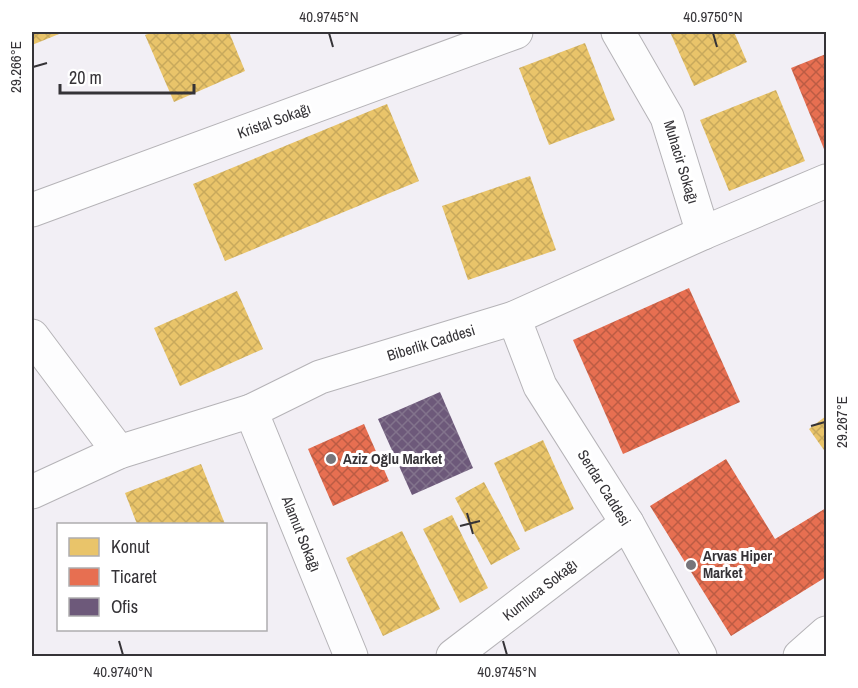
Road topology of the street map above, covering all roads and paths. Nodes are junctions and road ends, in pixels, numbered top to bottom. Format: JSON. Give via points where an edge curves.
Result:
{"nodes":[{"id":1,"x":516,"y":32,"type":"edge"},
{"id":2,"x":618,"y":32,"type":"edge"},
{"id":3,"x":826,"y":181,"type":"edge"},
{"id":4,"x":32,"y":210,"type":"edge"},
{"id":5,"x":703,"y":233,"type":"junction"},
{"id":6,"x":513,"y":318,"type":"junction"},
{"id":7,"x":32,"y":336,"type":"edge"},
{"id":8,"x":251,"y":411,"type":"junction"},
{"id":9,"x":119,"y":452,"type":"junction"},
{"id":10,"x":32,"y":492,"type":"edge"},
{"id":11,"x":627,"y":523,"type":"junction"},
{"id":12,"x":826,"y":633,"type":"edge"},
{"id":13,"x":351,"y":657,"type":"edge"},
{"id":14,"x":453,"y":657,"type":"edge"},
{"id":15,"x":700,"y":657,"type":"edge"},
{"id":16,"x":800,"y":657,"type":"edge"}],
"edges":[{"from":1,"to":4,"type":"street","name":"Kristal Sokağı"},
{"from":2,"to":5,"type":"street","name":"Muhacir Sokağı","via":[[667,117]]},
{"from":3,"to":5,"type":"street","name":"Biberlik Caddesi"},
{"from":5,"to":6,"type":"street","name":"Biberlik Caddesi"},
{"from":6,"to":8,"type":"street","name":"Biberlik Caddesi","via":[[320,377]]},
{"from":6,"to":11,"type":"street","name":"Serdar Caddesi","via":[[540,386]]},
{"from":7,"to":9,"type":"street"},
{"from":8,"to":9,"type":"street","name":"Biberlik Caddesi"},
{"from":8,"to":13,"type":"street","name":"Alamut Sokağı"},
{"from":9,"to":10,"type":"street","name":"Biberlik Caddesi"},
{"from":11,"to":14,"type":"street","name":"Kumluca Sokağı"},
{"from":11,"to":15,"type":"street","name":"Serdar Caddesi"},
{"from":12,"to":16,"type":"street"}]}
